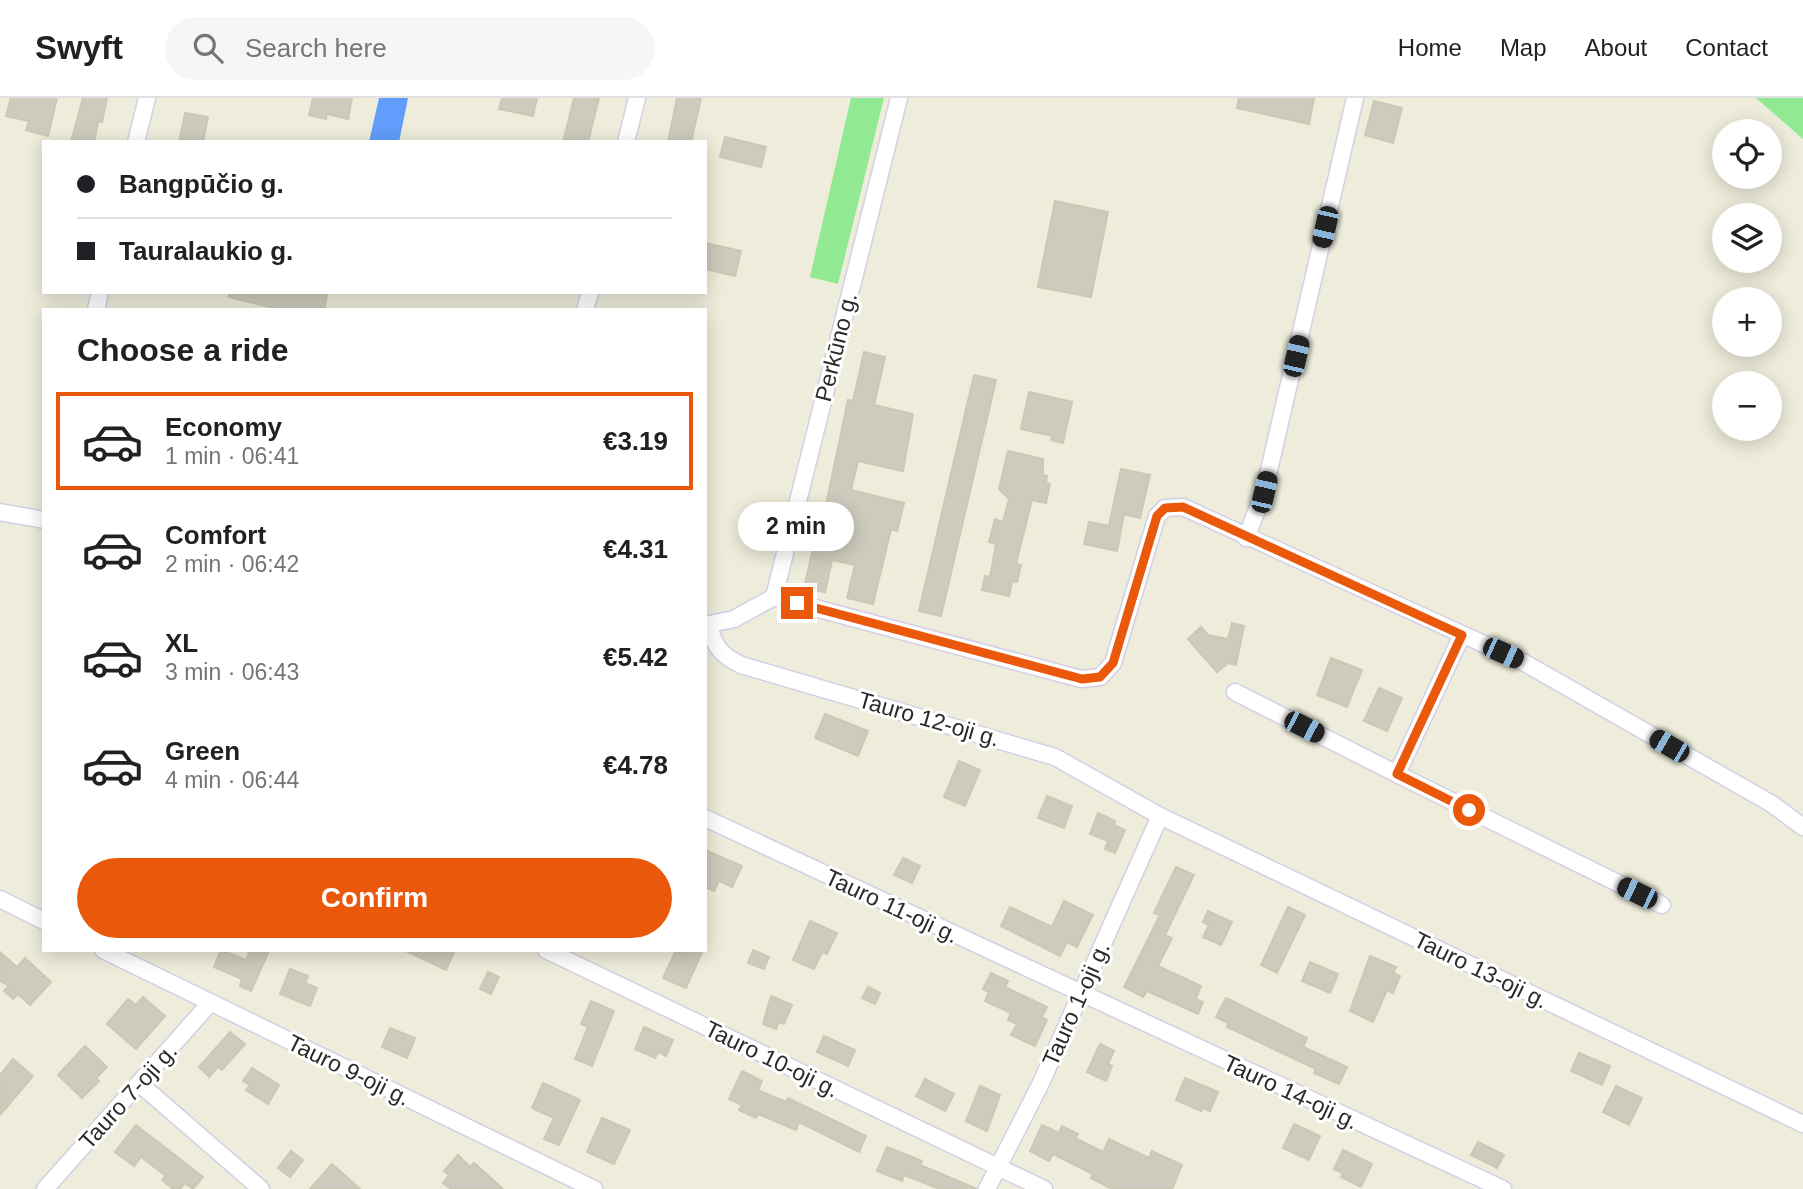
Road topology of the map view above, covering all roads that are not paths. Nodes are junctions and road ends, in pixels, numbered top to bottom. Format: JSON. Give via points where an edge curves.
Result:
{"nodes":[{"id":1,"x":147,"y":98,"type":"edge"},
{"id":2,"x":637,"y":98,"type":"edge"},
{"id":3,"x":899,"y":98,"type":"edge"},
{"id":4,"x":1355,"y":98,"type":"edge"},
{"id":5,"x":136,"y":140,"type":"edge"},
{"id":6,"x":626,"y":140,"type":"edge"},
{"id":7,"x":0,"y":512,"type":"edge"},
{"id":8,"x":42,"y":520,"type":"edge"},
{"id":9,"x":1246,"y":538,"type":"junction"},
{"id":10,"x":774,"y":597,"type":"junction"},
{"id":11,"x":707,"y":625,"type":"edge"},
{"id":12,"x":1462,"y":635,"type":"junction"},
{"id":13,"x":1235,"y":692,"type":"dead end"},
{"id":14,"x":1397,"y":774,"type":"junction"},
{"id":15,"x":1160,"y":816,"type":"junction"},
{"id":16,"x":707,"y":819,"type":"edge"},
{"id":17,"x":1803,"y":827,"type":"edge"},
{"id":18,"x":0,"y":899,"type":"edge"},
{"id":19,"x":1662,"y":905,"type":"dead end"},
{"id":20,"x":42,"y":920,"type":"edge"},
{"id":21,"x":107,"y":952,"type":"edge"},
{"id":22,"x":550,"y":952,"type":"edge"},
{"id":23,"x":1080,"y":994,"type":"junction"},
{"id":24,"x":210,"y":1003,"type":"junction"},
{"id":25,"x":140,"y":1084,"type":"junction"},
{"id":26,"x":1803,"y":1124,"type":"edge"},
{"id":27,"x":998,"y":1168,"type":"junction"},
{"id":28,"x":45,"y":1189,"type":"edge"},
{"id":29,"x":261,"y":1189,"type":"edge"},
{"id":30,"x":594,"y":1189,"type":"edge"},
{"id":31,"x":987,"y":1189,"type":"edge"},
{"id":32,"x":1044,"y":1189,"type":"edge"},
{"id":33,"x":1503,"y":1189,"type":"edge"}],
"edges":[{"from":1,"to":5,"type":"street"},
{"from":2,"to":6,"type":"street"},
{"from":3,"to":10,"type":"street","name":"Perkūno g."},
{"from":4,"to":9,"type":"street","via":[[1264,492]]},
{"from":7,"to":8,"type":"street"},
{"from":9,"to":10,"type":"street","via":[[1183,507],[1165,508],[1151,528],[1113,663],[1100,677],[1082,679]]},
{"from":9,"to":12,"type":"street"},
{"from":10,"to":11,"type":"street","via":[[752,612]]},
{"from":11,"to":15,"type":"street","name":"Tauro 12-oji g.","via":[[714,645],[741,666],[1055,757]]},
{"from":12,"to":14,"type":"street"},
{"from":12,"to":17,"type":"street","via":[[1524,662],[1772,804]]},
{"from":13,"to":14,"type":"street"},
{"from":14,"to":19,"type":"street"},
{"from":15,"to":23,"type":"street","name":"Tauro 1-oji g."},
{"from":15,"to":26,"type":"street","name":"Tauro 13-oji g."},
{"from":16,"to":23,"type":"street","name":"Tauro 11-oji g."},
{"from":18,"to":20,"type":"street"},
{"from":21,"to":24,"type":"street","name":"Tauro 9-oji g."},
{"from":22,"to":27,"type":"street","name":"Tauro 10-oji g."},
{"from":23,"to":27,"type":"street","name":"Tauro 1-oji g."},
{"from":23,"to":33,"type":"street","name":"Tauro 14-oji g."},
{"from":24,"to":25,"type":"street","name":"Tauro 7-oji g."},
{"from":24,"to":30,"type":"street","name":"Tauro 9-oji g."},
{"from":25,"to":28,"type":"street","name":"Tauro 7-oji g."},
{"from":25,"to":29,"type":"street"},
{"from":27,"to":31,"type":"street","name":"Tauro 1-oji g."},
{"from":27,"to":32,"type":"street","name":"Tauro 10-oji g."}]}
